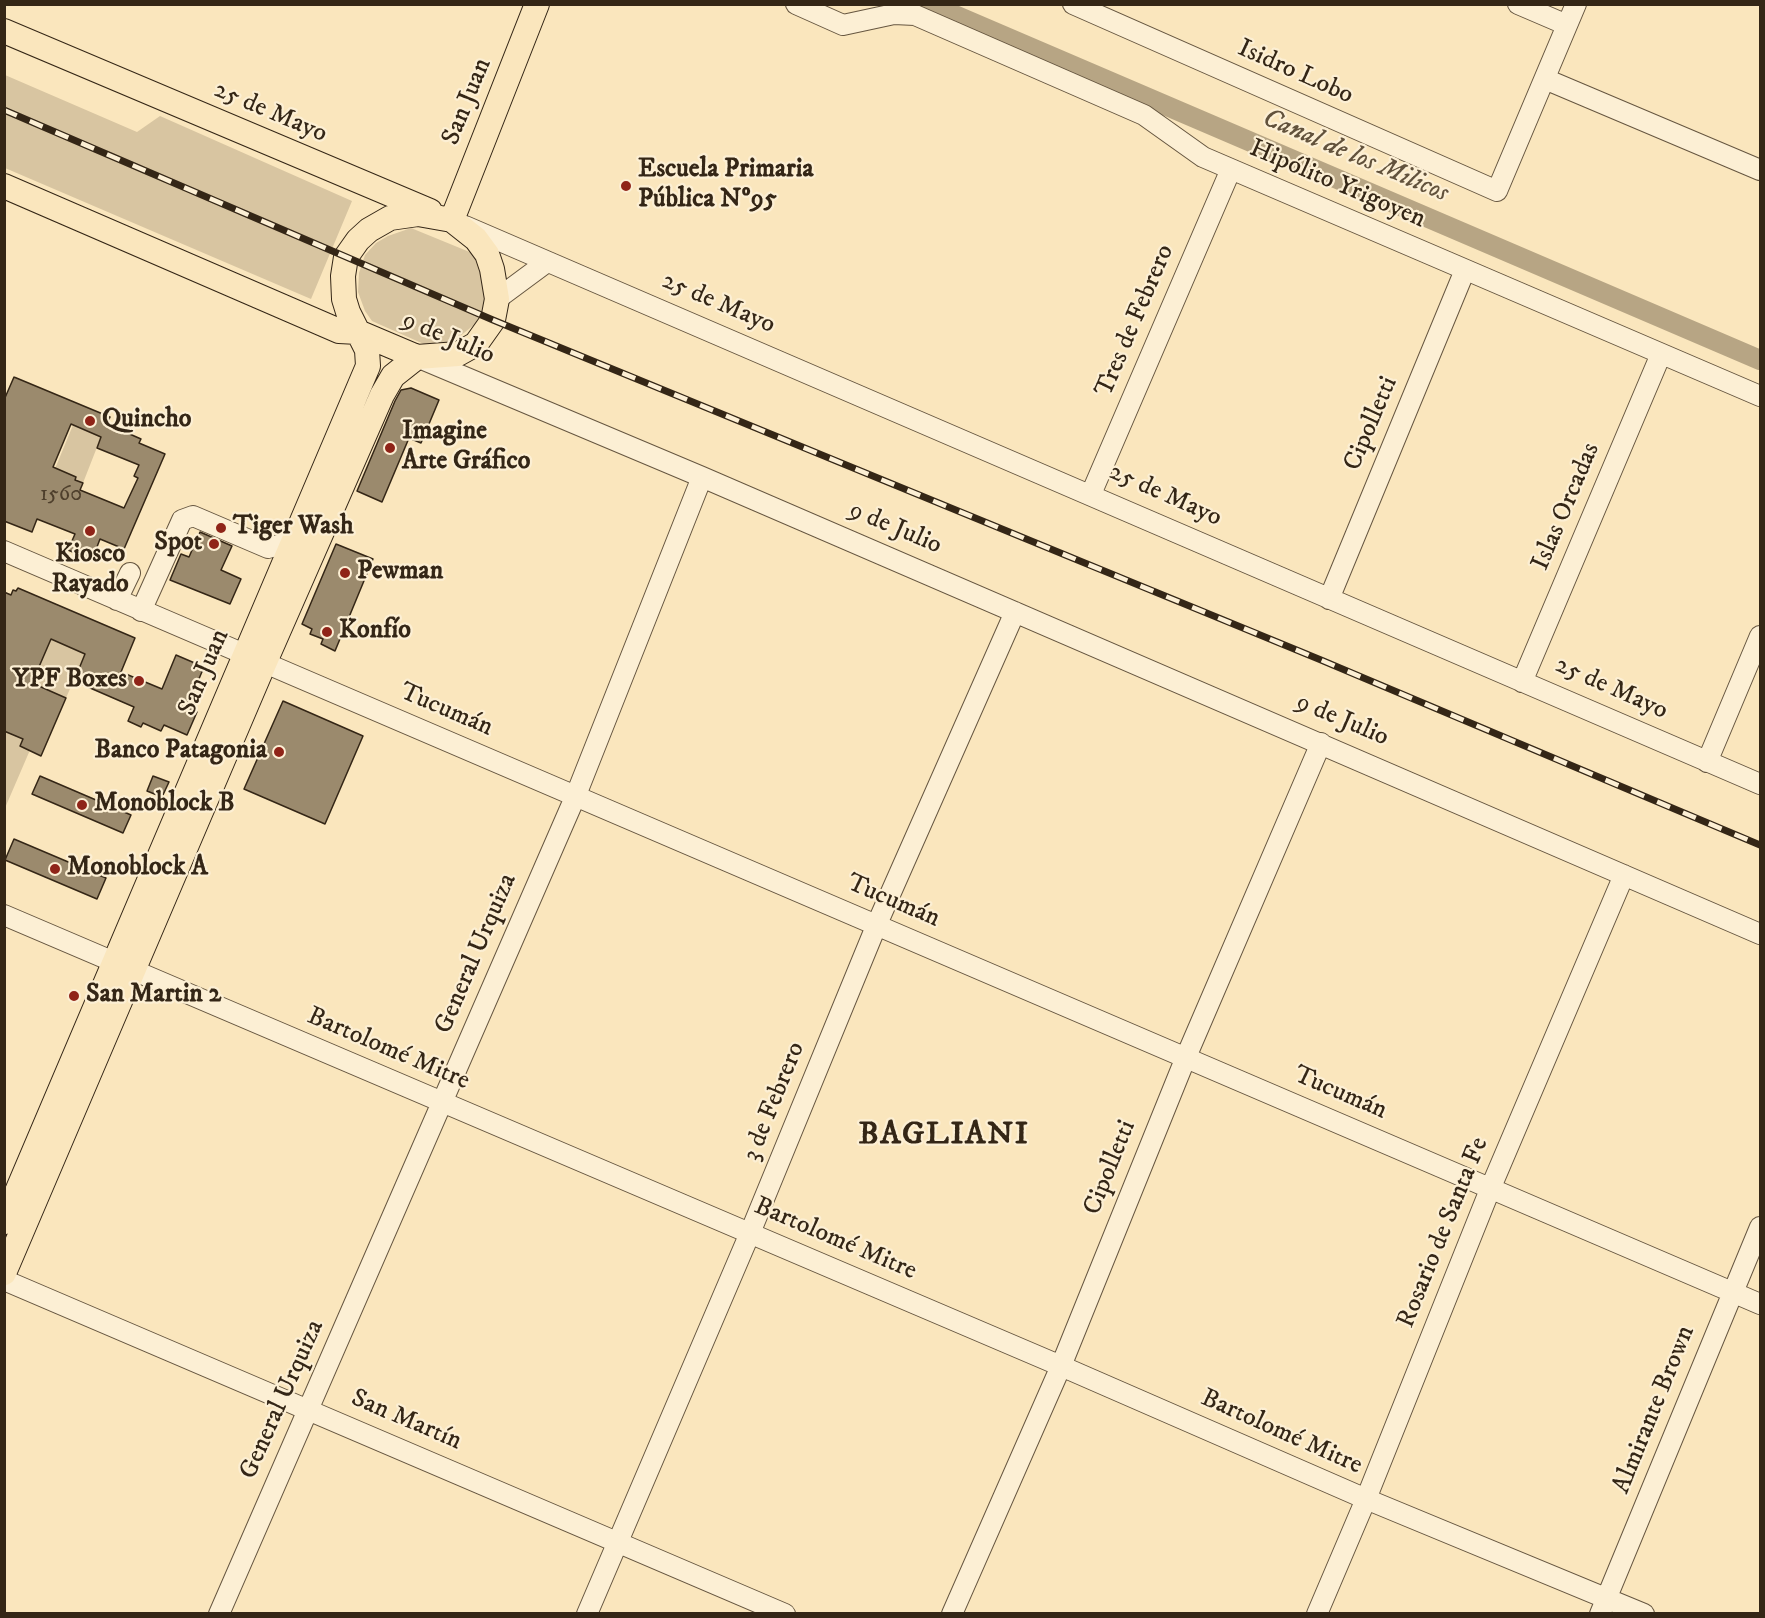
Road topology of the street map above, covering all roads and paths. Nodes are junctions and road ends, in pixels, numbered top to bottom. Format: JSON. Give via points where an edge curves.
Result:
{"nodes":[{"id":1,"x":537,"y":4,"type":"edge"},
{"id":2,"x":796,"y":4,"type":"edge"},
{"id":3,"x":1072,"y":4,"type":"edge"},
{"id":4,"x":1518,"y":4,"type":"edge"},
{"id":5,"x":1576,"y":4,"type":"edge"},
{"id":6,"x":1094,"y":9,"type":"edge"},
{"id":7,"x":1567,"y":25,"type":"junction"},
{"id":8,"x":4,"y":31,"type":"edge"},
{"id":9,"x":1545,"y":79,"type":"junction"},
{"id":10,"x":1231,"y":170,"type":"junction"},
{"id":11,"x":1761,"y":170,"type":"edge"},
{"id":12,"x":4,"y":186,"type":"edge"},
{"id":13,"x":452,"y":220,"type":"junction"},
{"id":14,"x":547,"y":262,"type":"junction"},
{"id":15,"x":1465,"y":270,"type":"junction"},
{"id":16,"x":497,"y":299,"type":"junction"},
{"id":17,"x":358,"y":332,"type":"junction"},
{"id":18,"x":1661,"y":354,"type":"junction"},
{"id":19,"x":417,"y":357,"type":"junction"},
{"id":20,"x":1761,"y":396,"type":"edge"},
{"id":21,"x":702,"y":477,"type":"junction"},
{"id":22,"x":1091,"y":494,"type":"junction"},
{"id":23,"x":293,"y":541,"type":"junction"},
{"id":24,"x":4,"y":551,"type":"edge"},
{"id":25,"x":129,"y":573,"type":"dead end"},
{"id":26,"x":1329,"y":598,"type":"junction"},
{"id":27,"x":117,"y":600,"type":"junction"},
{"id":28,"x":141,"y":610,"type":"junction"},
{"id":29,"x":1015,"y":612,"type":"junction"},
{"id":30,"x":1761,"y":636,"type":"edge"},
{"id":31,"x":254,"y":659,"type":"junction"},
{"id":32,"x":1522,"y":682,"type":"junction"},
{"id":33,"x":1321,"y":743,"type":"junction"},
{"id":34,"x":1707,"y":762,"type":"junction"},
{"id":35,"x":1761,"y":784,"type":"edge"},
{"id":36,"x":576,"y":795,"type":"junction"},
{"id":37,"x":1624,"y":875,"type":"junction"},
{"id":38,"x":4,"y":915,"type":"edge"},
{"id":39,"x":876,"y":924,"type":"junction"},
{"id":40,"x":1761,"y":934,"type":"edge"},
{"id":41,"x":124,"y":967,"type":"junction"},
{"id":42,"x":1186,"y":1057,"type":"junction"},
{"id":43,"x":442,"y":1102,"type":"junction"},
{"id":44,"x":1491,"y":1187,"type":"junction"},
{"id":45,"x":4,"y":1222,"type":"edge"},
{"id":46,"x":1761,"y":1227,"type":"edge"},
{"id":47,"x":750,"y":1233,"type":"junction"},
{"id":48,"x":4,"y":1274,"type":"edge"},
{"id":49,"x":4,"y":1280,"type":"edge"},
{"id":50,"x":1732,"y":1292,"type":"junction"},
{"id":51,"x":1761,"y":1304,"type":"edge"},
{"id":52,"x":1060,"y":1366,"type":"junction"},
{"id":53,"x":308,"y":1409,"type":"junction"},
{"id":54,"x":1366,"y":1499,"type":"junction"},
{"id":55,"x":618,"y":1542,"type":"junction"},
{"id":56,"x":1604,"y":1606,"type":"edge"},
{"id":57,"x":219,"y":1614,"type":"edge"},
{"id":58,"x":587,"y":1614,"type":"edge"},
{"id":59,"x":784,"y":1614,"type":"edge"},
{"id":60,"x":952,"y":1614,"type":"edge"},
{"id":61,"x":1317,"y":1614,"type":"edge"},
{"id":62,"x":1644,"y":1614,"type":"edge"}],
"edges":[{"from":1,"to":13,"type":"main road","name":"San Juan"},
{"from":2,"to":10,"type":"street","name":"Hipólito Yrigoyen","via":[[843,25],[894,14],[915,15],[1144,115],[1203,157]]},
{"from":3,"to":6,"type":"street","name":"Isidro Lobo"},
{"from":4,"to":7,"type":"street"},
{"from":5,"to":7,"type":"street"},
{"from":6,"to":9,"type":"street","name":"Isidro Lobo","via":[[1497,190]]},
{"from":7,"to":9,"type":"street"},
{"from":8,"to":13,"type":"main road","name":"25 de Mayo"},
{"from":9,"to":11,"type":"street"},
{"from":10,"to":15,"type":"street","name":"Hipólito Yrigoyen"},
{"from":10,"to":22,"type":"street","name":"Tres de Febrero"},
{"from":12,"to":17,"type":"main road","name":"9 de Julio","via":[[339,331]]},
{"from":13,"to":14,"type":"street","name":"25 de Mayo"},
{"from":13,"to":16,"type":"main road","name":"San Juan","via":[[476,239],[487,254]]},
{"from":13,"to":17,"type":"main road","name":"San Juan","via":[[400,215],[378,224],[358,240],[346,257],[343,276],[344,300]]},
{"from":14,"to":16,"type":"street"},
{"from":14,"to":22,"type":"street","name":"25 de Mayo"},
{"from":15,"to":18,"type":"street","name":"Hipólito Yrigoyen"},
{"from":15,"to":26,"type":"street","name":"Cipolletti"},
{"from":16,"to":19,"type":"main road","name":"San Juan","via":[[493,320],[476,345],[458,354]]},
{"from":17,"to":19,"type":"main road","name":"9 de Julio"},
{"from":17,"to":23,"type":"main road","name":"San Juan","via":[[367,350],[368,366]]},
{"from":18,"to":20,"type":"street","name":"Hipólito Yrigoyen"},
{"from":18,"to":32,"type":"street","name":"Islas Orcadas"},
{"from":19,"to":21,"type":"street","name":"9 de Julio"},
{"from":19,"to":31,"type":"main road","name":"San Juan","via":[[393,376],[382,395]]},
{"from":21,"to":29,"type":"street","name":"9 de Julio"},
{"from":21,"to":36,"type":"street","name":"General Urquiza"},
{"from":22,"to":26,"type":"street","name":"25 de Mayo"},
{"from":23,"to":28,"type":"street","via":[[268,548],[193,516],[182,520]]},
{"from":23,"to":31,"type":"main road","name":"San Juan"},
{"from":24,"to":27,"type":"street","name":"Tucumán"},
{"from":25,"to":27,"type":"street"},
{"from":26,"to":32,"type":"street","name":"25 de Mayo"},
{"from":27,"to":28,"type":"street","name":"Tucumán"},
{"from":28,"to":31,"type":"street","name":"Tucumán"},
{"from":29,"to":33,"type":"street","name":"9 de Julio"},
{"from":29,"to":39,"type":"street","name":"3 de Febrero"},
{"from":30,"to":34,"type":"street"},
{"from":31,"to":36,"type":"street","name":"Tucumán"},
{"from":31,"to":41,"type":"main road","name":"San Juan"},
{"from":32,"to":34,"type":"street","name":"25 de Mayo"},
{"from":33,"to":37,"type":"street","name":"9 de Julio"},
{"from":33,"to":42,"type":"street","name":"Cipolletti"},
{"from":34,"to":35,"type":"street","name":"25 de Mayo"},
{"from":36,"to":39,"type":"street","name":"Tucumán"},
{"from":36,"to":43,"type":"street","name":"General Urquiza"},
{"from":37,"to":40,"type":"street","name":"9 de Julio"},
{"from":37,"to":44,"type":"street","name":"Rosario de Santa Fe"},
{"from":38,"to":41,"type":"street","name":"Bartolomé Mitre"},
{"from":39,"to":42,"type":"street","name":"Tucumán"},
{"from":39,"to":47,"type":"street","name":"3 de Febrero"},
{"from":41,"to":43,"type":"street","name":"Bartolomé Mitre"},
{"from":41,"to":45,"type":"main road","name":"San Juan"},
{"from":41,"to":48,"type":"main road","name":"San Juan"},
{"from":42,"to":44,"type":"street","name":"Tucumán"},
{"from":42,"to":52,"type":"street","name":"Cipolletti"},
{"from":43,"to":47,"type":"street","name":"Bartolomé Mitre"},
{"from":43,"to":53,"type":"street","name":"General Urquiza"},
{"from":44,"to":50,"type":"street","name":"Tucumán"},
{"from":44,"to":54,"type":"street","name":"Rosario de Santa Fe"},
{"from":46,"to":50,"type":"street","name":"Almirante Brown"},
{"from":47,"to":52,"type":"street","name":"Bartolomé Mitre"},
{"from":47,"to":55,"type":"street","name":"3 de Febrero"},
{"from":49,"to":53,"type":"street","name":"San Martín"},
{"from":50,"to":51,"type":"street","name":"Tucumán"},
{"from":50,"to":56,"type":"street","name":"Almirante Brown"},
{"from":52,"to":54,"type":"street","name":"Bartolomé Mitre"},
{"from":52,"to":60,"type":"street","name":"Cipolletti"},
{"from":53,"to":55,"type":"street","name":"San Martín"},
{"from":53,"to":57,"type":"street","name":"General Urquiza"},
{"from":54,"to":56,"type":"street","name":"Bartolomé Mitre"},
{"from":54,"to":61,"type":"street","name":"Rosario de Santa Fe"},
{"from":55,"to":58,"type":"street","name":"3 de Febrero"},
{"from":55,"to":59,"type":"street","name":"San Martín"},
{"from":56,"to":62,"type":"street","name":"Bartolomé Mitre"}]}
